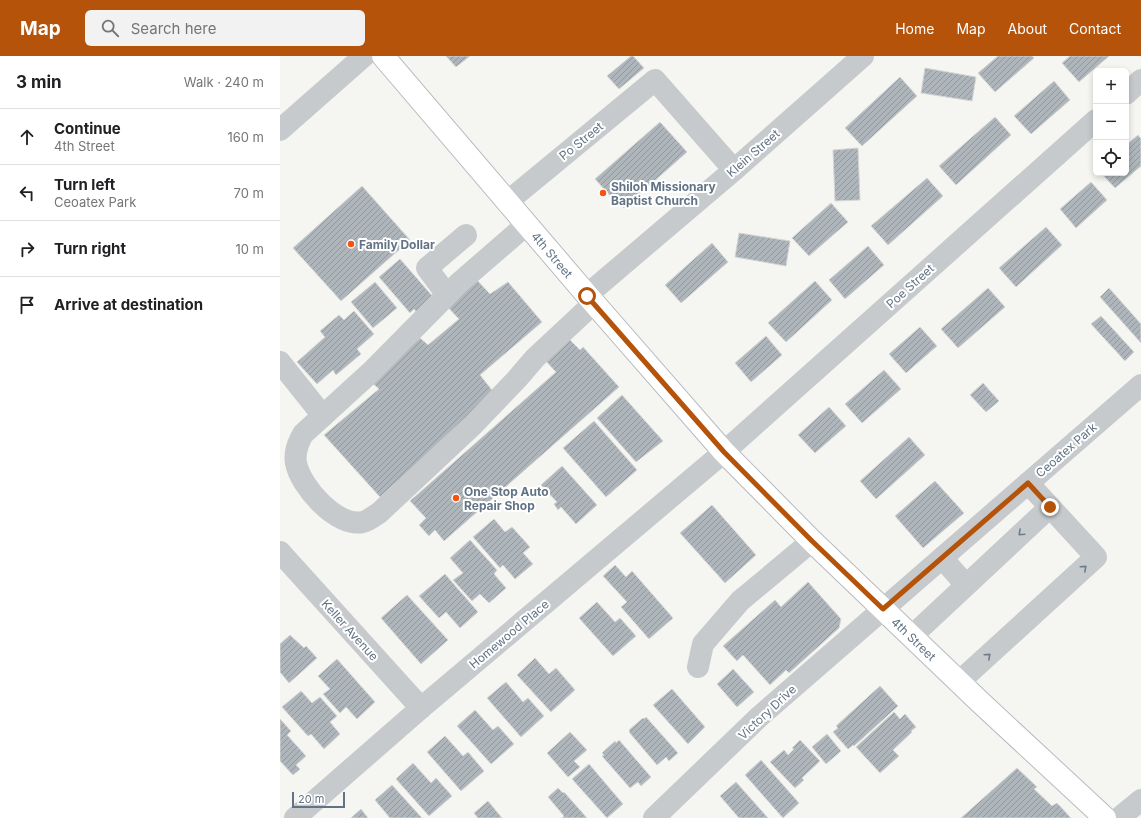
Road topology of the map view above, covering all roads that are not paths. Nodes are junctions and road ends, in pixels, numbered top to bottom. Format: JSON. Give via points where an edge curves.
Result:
{"nodes":[{"id":1,"x":364,"y":56,"type":"edge"},
{"id":2,"x":383,"y":56,"type":"edge"},
{"id":3,"x":863,"y":56,"type":"edge"},
{"id":4,"x":1141,"y":80,"type":"edge"},
{"id":5,"x":1129,"y":91,"type":"edge"},
{"id":6,"x":1093,"y":123,"type":"edge"},
{"id":7,"x":280,"y":130,"type":"edge"},
{"id":8,"x":734,"y":170,"type":"junction"},
{"id":9,"x":507,"y":202,"type":"junction"},
{"id":10,"x":526,"y":225,"type":"junction"},
{"id":11,"x":466,"y":235,"type":"dead end"},
{"id":12,"x":447,"y":295,"type":"junction"},
{"id":13,"x":590,"y":299,"type":"junction"},
{"id":14,"x":280,"y":362,"type":"edge"},
{"id":15,"x":1141,"y":385,"type":"edge"},
{"id":16,"x":323,"y":416,"type":"junction"},
{"id":17,"x":724,"y":452,"type":"junction"},
{"id":18,"x":1028,"y":483,"type":"junction"},
{"id":19,"x":1050,"y":507,"type":"junction"},
{"id":20,"x":812,"y":541,"type":"junction"},
{"id":21,"x":280,"y":552,"type":"edge"},
{"id":22,"x":942,"y":558,"type":"junction"},
{"id":23,"x":966,"y":585,"type":"junction"},
{"id":24,"x":883,"y":609,"type":"junction"},
{"id":25,"x":912,"y":636,"type":"junction"},
{"id":26,"x":698,"y":667,"type":"dead end"},
{"id":27,"x":959,"y":682,"type":"junction"},
{"id":28,"x":421,"y":708,"type":"junction"},
{"id":29,"x":1141,"y":800,"type":"edge"},
{"id":30,"x":295,"y":818,"type":"edge"},
{"id":31,"x":654,"y":818,"type":"edge"},
{"id":32,"x":1105,"y":818,"type":"edge"},
{"id":33,"x":1119,"y":818,"type":"edge"}],
"edges":[{"from":1,"to":7,"type":"street"},
{"from":2,"to":9,"type":"main road","name":"4th Street"},
{"from":3,"to":8,"type":"street","name":"Klein Street"},
{"from":4,"to":5,"type":"street"},
{"from":6,"to":17,"type":"street","name":"Poe Street"},
{"from":8,"to":9,"type":"street","name":"Po Street","via":[[655,80]]},
{"from":8,"to":13,"type":"street","name":"Klein Street"},
{"from":9,"to":10,"type":"main road","name":"4th Street"},
{"from":10,"to":12,"type":"street","name":"Klein Street"},
{"from":10,"to":13,"type":"main road","name":"4th Street"},
{"from":11,"to":12,"type":"street","via":[[427,268]]},
{"from":12,"to":16,"type":"street","name":"Klein Street","via":[[371,372]]},
{"from":13,"to":16,"type":"street","name":"Klein Street","via":[[473,425],[379,513],[363,522],[351,522],[334,514],[309,491],[296,463],[297,444],[303,434]]},
{"from":13,"to":17,"type":"main road","name":"4th Street"},
{"from":14,"to":16,"type":"street"},
{"from":15,"to":18,"type":"street","name":"Ceoatex Park"},
{"from":17,"to":20,"type":"main road","name":"4th Street"},
{"from":17,"to":28,"type":"street","name":"Homewood Place"},
{"from":18,"to":19,"type":"street"},
{"from":18,"to":22,"type":"street","name":"Ceoatex Park"},
{"from":19,"to":23,"type":"street","one_way":true},
{"from":27,"to":19,"type":"street","one_way":true,"via":[[1096,557]]},
{"from":20,"to":24,"type":"main road","name":"4th Street"},
{"from":20,"to":26,"type":"street","via":[[740,601],[703,644]]},
{"from":21,"to":28,"type":"street","name":"Keller Avenue"},
{"from":22,"to":23,"type":"street"},
{"from":22,"to":24,"type":"street","name":"Ceoatex Park"},
{"from":23,"to":25,"type":"street"},
{"from":24,"to":25,"type":"main road","name":"4th Street"},
{"from":24,"to":31,"type":"street","name":"Victory Drive","via":[[759,717]]},
{"from":25,"to":27,"type":"main road","name":"4th Street"},
{"from":27,"to":32,"type":"main road","name":"4th Street"},
{"from":28,"to":30,"type":"street","name":"Homewood Place"},
{"from":29,"to":33,"type":"street"}]}
